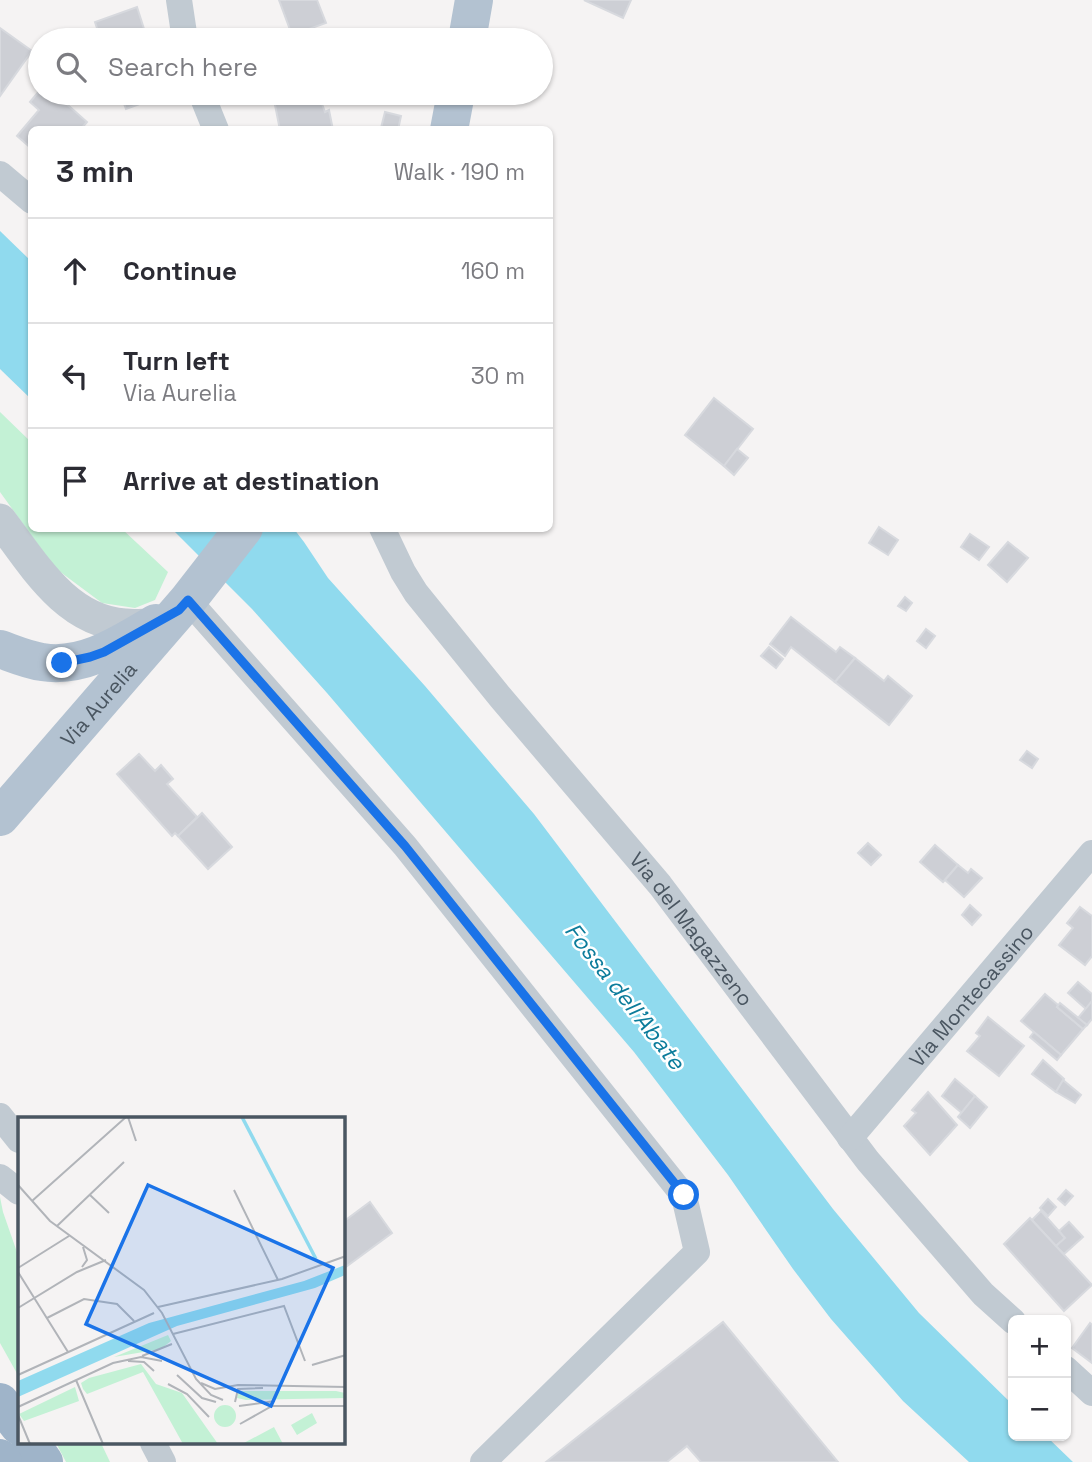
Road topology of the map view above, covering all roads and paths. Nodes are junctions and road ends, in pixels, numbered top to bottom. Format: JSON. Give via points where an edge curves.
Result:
{"nodes":[{"id":1,"x":179,"y":0,"type":"edge"},
{"id":2,"x":474,"y":0,"type":"edge"},
{"id":3,"x":183,"y":28,"type":"edge"},
{"id":4,"x":469,"y":28,"type":"edge"},
{"id":5,"x":206,"y":105,"type":"edge"},
{"id":6,"x":454,"y":105,"type":"edge"},
{"id":7,"x":214,"y":126,"type":"edge"},
{"id":8,"x":450,"y":126,"type":"edge"},
{"id":9,"x":0,"y":174,"type":"edge"},
{"id":10,"x":28,"y":198,"type":"edge"},
{"id":11,"x":0,"y":520,"type":"edge"},
{"id":12,"x":241,"y":532,"type":"edge"},
{"id":13,"x":384,"y":532,"type":"edge"},
{"id":14,"x":178,"y":606,"type":"junction"},
{"id":15,"x":0,"y":649,"type":"edge"},
{"id":16,"x":0,"y":817,"type":"edge"},
{"id":17,"x":1092,"y":853,"type":"edge"},
{"id":18,"x":0,"y":1115,"type":"edge"},
{"id":19,"x":850,"y":1138,"type":"junction"},
{"id":20,"x":18,"y":1139,"type":"edge"},
{"id":21,"x":0,"y":1177,"type":"edge"},
{"id":22,"x":18,"y":1191,"type":"edge"},
{"id":23,"x":1008,"y":1316,"type":"edge"},
{"id":24,"x":1071,"y":1374,"type":"edge"},
{"id":25,"x":1092,"y":1393,"type":"edge"},
{"id":26,"x":0,"y":1402,"type":"edge"},
{"id":27,"x":18,"y":1425,"type":"edge"},
{"id":28,"x":32,"y":1444,"type":"edge"},
{"id":29,"x":154,"y":1444,"type":"edge"},
{"id":30,"x":44,"y":1462,"type":"edge"},
{"id":31,"x":163,"y":1462,"type":"edge"},
{"id":32,"x":483,"y":1462,"type":"edge"}],
"edges":[{"from":1,"to":3,"type":"street"},
{"from":2,"to":4,"type":"main road"},
{"from":5,"to":7,"type":"street"},
{"from":6,"to":8,"type":"main road"},
{"from":9,"to":10,"type":"street"},
{"from":11,"to":14,"type":"street","via":[[56,592],[75,607],[125,625]]},
{"from":12,"to":14,"type":"main road"},
{"from":13,"to":19,"type":"street","name":"Via del Magazzeno","via":[[416,593],[660,885]]},
{"from":14,"to":15,"type":"main road","name":"Via Aurelia","via":[[90,657],[42,662]]},
{"from":14,"to":16,"type":"main road","name":"Via Aurelia"},
{"from":14,"to":32,"type":"street","via":[[405,846],[684,1195],[697,1252]]},
{"from":17,"to":19,"type":"street","name":"Via Montecassino"},
{"from":18,"to":20,"type":"street"},
{"from":19,"to":23,"type":"street","name":"Via del Magazzeno","via":[[983,1294]]},
{"from":21,"to":22,"type":"street"},
{"from":24,"to":25,"type":"street"},
{"from":26,"to":27,"type":"highway"},
{"from":28,"to":30,"type":"highway"},
{"from":29,"to":31,"type":"street"}]}
